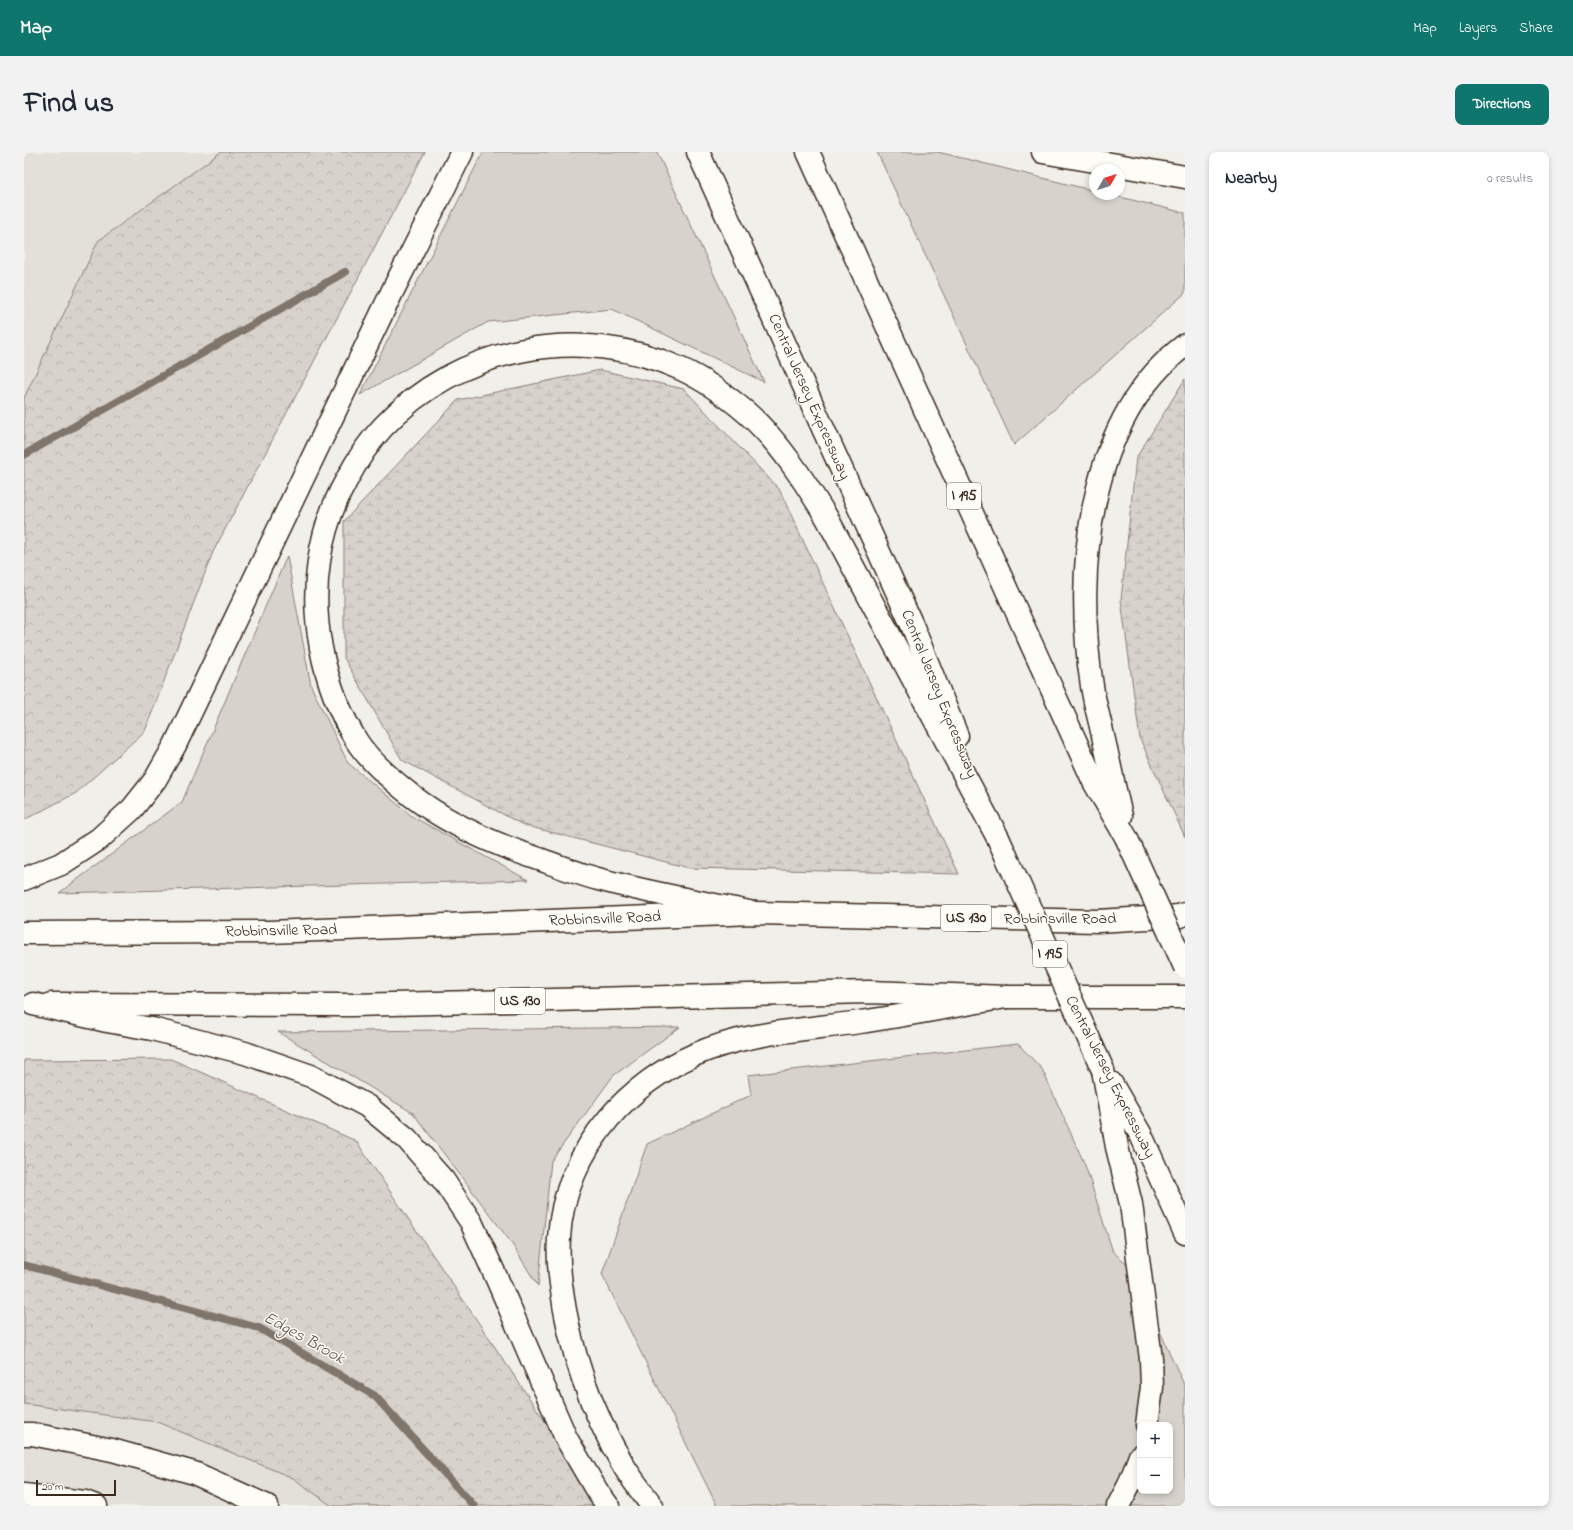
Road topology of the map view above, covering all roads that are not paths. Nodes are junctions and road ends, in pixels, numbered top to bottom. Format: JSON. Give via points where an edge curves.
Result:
{"nodes":[{"id":1,"x":462,"y":152,"type":"edge"},
{"id":2,"x":698,"y":152,"type":"edge"},
{"id":3,"x":808,"y":152,"type":"edge"},
{"id":4,"x":1043,"y":152,"type":"edge"},
{"id":5,"x":1185,"y":177,"type":"edge"},
{"id":6,"x":1185,"y":345,"type":"edge"},
{"id":7,"x":1126,"y":837,"type":"junction"},
{"id":8,"x":998,"y":838,"type":"junction"},
{"id":9,"x":24,"y":879,"type":"edge"},
{"id":10,"x":754,"y":913,"type":"junction"},
{"id":11,"x":1183,"y":916,"type":"edge"},
{"id":12,"x":24,"y":933,"type":"edge"},
{"id":13,"x":1185,"y":967,"type":"edge"},
{"id":14,"x":1006,"y":997,"type":"junction"},
{"id":15,"x":1185,"y":997,"type":"edge"},
{"id":16,"x":28,"y":1004,"type":"edge"},
{"id":17,"x":1103,"y":1070,"type":"junction"},
{"id":18,"x":1185,"y":1233,"type":"edge"},
{"id":19,"x":1147,"y":1422,"type":"edge"},
{"id":20,"x":24,"y":1434,"type":"edge"},
{"id":21,"x":1139,"y":1458,"type":"edge"},
{"id":22,"x":24,"y":1495,"type":"edge"},
{"id":23,"x":96,"y":1506,"type":"edge"},
{"id":24,"x":267,"y":1506,"type":"edge"},
{"id":25,"x":608,"y":1506,"type":"edge"},
{"id":26,"x":652,"y":1506,"type":"edge"},
{"id":27,"x":1118,"y":1506,"type":"edge"}],
"edges":[{"from":1,"to":9,"type":"main road","via":[[175,745],[154,780],[132,809],[99,839],[61,864]]},
{"from":2,"to":8,"type":"main road","name":"Central Jersey Expressway","number":"I 195","via":[[912,624]]},
{"from":3,"to":7,"type":"main road","number":"I 195","via":[[1094,782]]},
{"from":4,"to":5,"type":"main road"},
{"from":6,"to":7,"type":"main road","via":[[1146,384],[1124,417],[1106,458],[1092,516],[1086,570],[1086,633],[1092,686]]},
{"from":7,"to":13,"type":"main road","number":"I 195","bridge":true},
{"from":8,"to":10,"type":"main road","via":[[828,518],[799,473],[750,416],[718,390],[682,370],[648,356],[608,347],[567,345],[524,349],[485,359],[445,378],[412,400],[383,427],[358,458],[337,497],[323,539],[316,583],[317,627],[325,667],[338,703],[357,741],[382,770],[413,797],[456,825],[508,849],[596,879]]},
{"from":8,"to":17,"type":"main road","name":"Central Jersey Expressway","number":"I 195","bridge":true},
{"from":10,"to":11,"type":"main road","name":"Robbinsville Road","number":"US 130","via":[[1098,921]]},
{"from":10,"to":12,"type":"main road","name":"Robbinsville Road","number":"US 130","via":[[269,932]]},
{"from":14,"to":15,"type":"main road","number":"US 130"},
{"from":14,"to":16,"type":"main road","number":"US 130","via":[[869,992],[352,1005]]},
{"from":14,"to":26,"type":"main road","via":[[860,1022],[762,1035],[729,1043],[694,1055],[644,1085],[619,1107],[597,1133],[571,1182],[562,1215],[558,1252],[562,1292],[571,1339],[590,1399],[626,1470]]},
{"from":16,"to":25,"type":"main road","via":[[152,1029],[245,1053],[311,1076],[367,1106],[407,1139],[444,1181],[471,1222],[566,1438]]},
{"from":17,"to":18,"type":"main road","name":"Central Jersey Expressway","number":"I 195","via":[[1141,1135]]},
{"from":17,"to":19,"type":"main road","via":[[1117,1147],[1131,1204],[1151,1359],[1152,1387]]},
{"from":20,"to":24,"type":"main road","via":[[112,1450],[194,1472]]},
{"from":21,"to":27,"type":"main road"},
{"from":22,"to":23,"type":"main road","via":[[85,1502]]}]}
